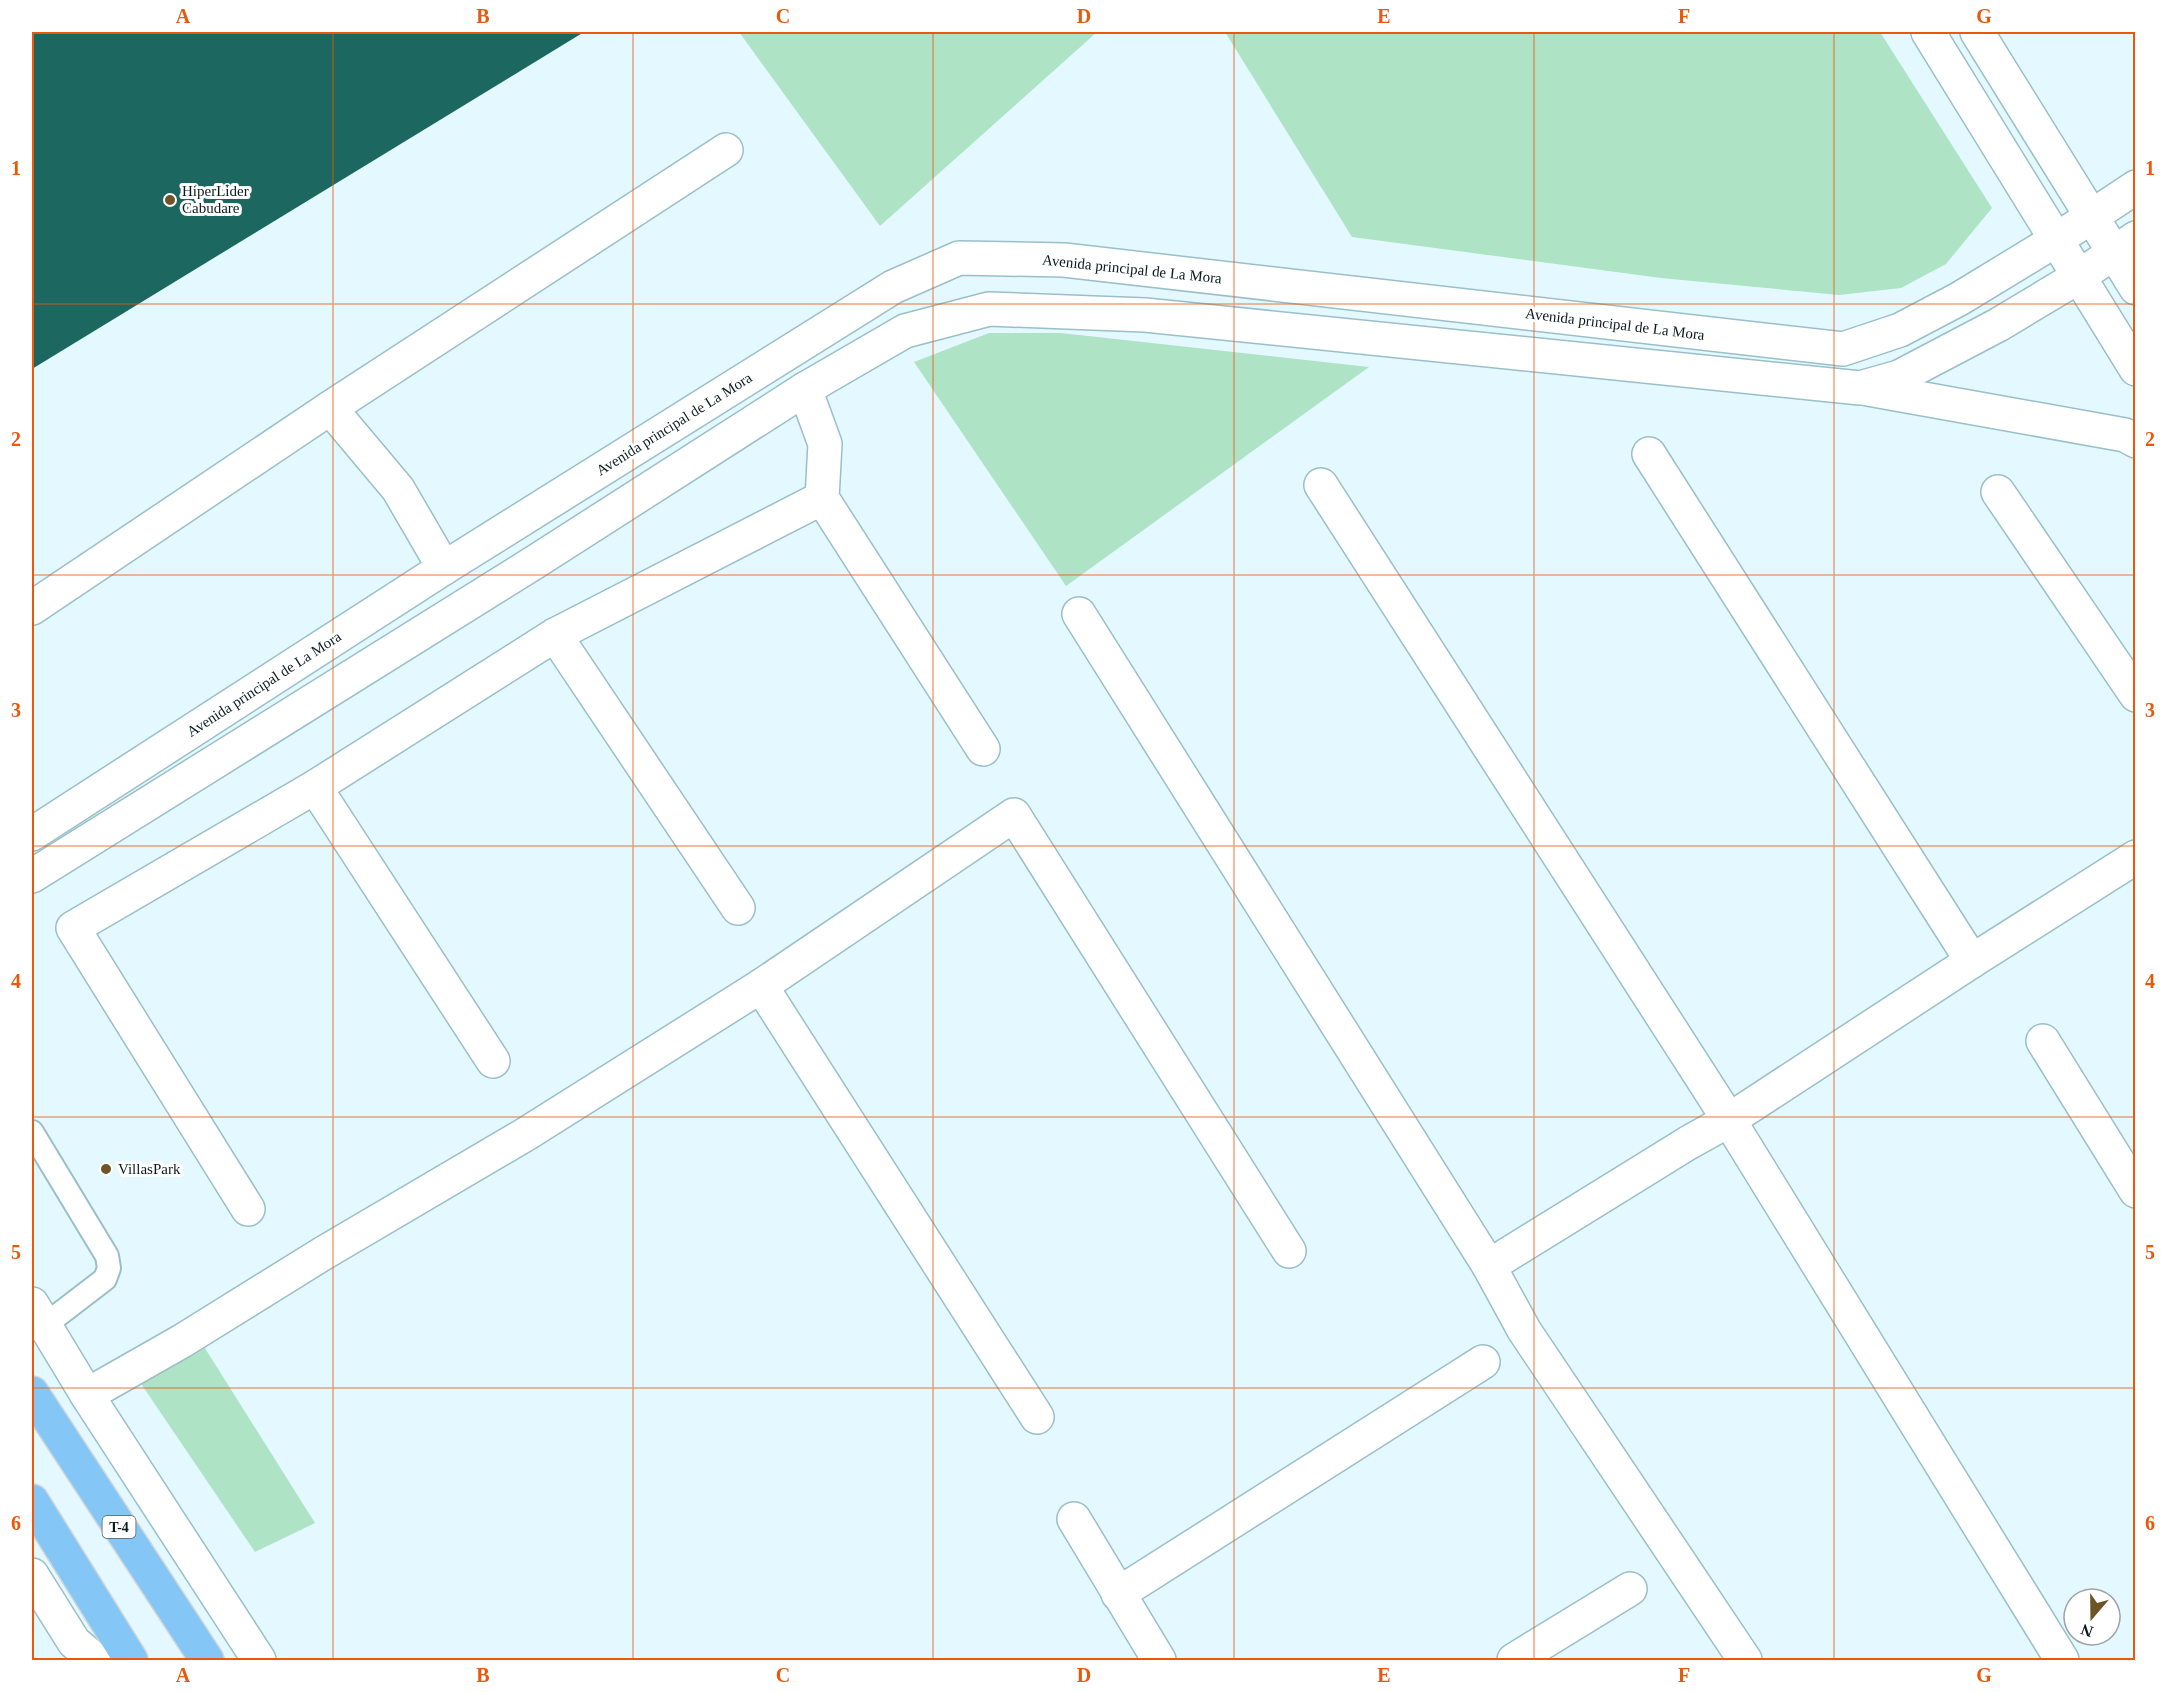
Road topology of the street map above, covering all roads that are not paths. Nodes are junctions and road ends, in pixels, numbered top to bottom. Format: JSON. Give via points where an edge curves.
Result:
{"nodes":[{"id":1,"x":1928,"y":32,"type":"edge"},
{"id":2,"x":1977,"y":32,"type":"edge"},
{"id":3,"x":726,"y":150,"type":"dead end"},
{"id":4,"x":2136,"y":187,"type":"edge"},
{"id":5,"x":2092,"y":215,"type":"junction"},
{"id":6,"x":2056,"y":240,"type":"junction"},
{"id":7,"x":2125,"y":245,"type":"edge"},
{"id":8,"x":2078,"y":277,"type":"junction"},
{"id":9,"x":2136,"y":288,"type":"edge"},
{"id":10,"x":2136,"y":369,"type":"edge"},
{"id":11,"x":1860,"y":388,"type":"junction"},
{"id":12,"x":805,"y":389,"type":"junction"},
{"id":13,"x":330,"y":408,"type":"junction"},
{"id":14,"x":2136,"y":441,"type":"edge"},
{"id":15,"x":1649,"y":454,"type":"dead end"},
{"id":16,"x":1321,"y":484,"type":"dead end"},
{"id":17,"x":1998,"y":492,"type":"dead end"},
{"id":18,"x":822,"y":498,"type":"junction"},
{"id":19,"x":444,"y":568,"type":"junction"},
{"id":20,"x":32,"y":608,"type":"edge"},
{"id":21,"x":1079,"y":614,"type":"dead end"},
{"id":22,"x":555,"y":635,"type":"junction"},
{"id":23,"x":2136,"y":695,"type":"edge"},
{"id":24,"x":983,"y":749,"type":"dead end"},
{"id":25,"x":315,"y":787,"type":"junction"},
{"id":26,"x":32,"y":834,"type":"edge"},
{"id":27,"x":2136,"y":857,"type":"edge"},
{"id":28,"x":32,"y":876,"type":"edge"},
{"id":29,"x":738,"y":908,"type":"dead end"},
{"id":30,"x":1972,"y":960,"type":"junction"},
{"id":31,"x":761,"y":986,"type":"junction"},
{"id":32,"x":2043,"y":1041,"type":"dead end"},
{"id":33,"x":493,"y":1061,"type":"dead end"},
{"id":34,"x":1729,"y":1120,"type":"junction"},
{"id":35,"x":32,"y":1132,"type":"edge"},
{"id":36,"x":2136,"y":1191,"type":"edge"},
{"id":37,"x":248,"y":1209,"type":"dead end"},
{"id":38,"x":1289,"y":1251,"type":"dead end"},
{"id":39,"x":1489,"y":1266,"type":"junction"},
{"id":40,"x":38,"y":1315,"type":"edge"},
{"id":41,"x":1483,"y":1362,"type":"dead end"},
{"id":42,"x":32,"y":1394,"type":"edge"},
{"id":43,"x":87,"y":1395,"type":"junction"},
{"id":44,"x":1037,"y":1417,"type":"dead end"},
{"id":45,"x":32,"y":1501,"type":"edge"},
{"id":46,"x":1074,"y":1519,"type":"dead end"},
{"id":47,"x":32,"y":1575,"type":"edge"},
{"id":48,"x":1630,"y":1589,"type":"dead end"},
{"id":49,"x":1119,"y":1594,"type":"junction"},
{"id":50,"x":95,"y":1660,"type":"edge"},
{"id":51,"x":131,"y":1660,"type":"edge"},
{"id":52,"x":207,"y":1660,"type":"edge"},
{"id":53,"x":259,"y":1660,"type":"edge"},
{"id":54,"x":1159,"y":1660,"type":"edge"},
{"id":55,"x":1514,"y":1660,"type":"edge"},
{"id":56,"x":1745,"y":1660,"type":"edge"},
{"id":57,"x":2062,"y":1660,"type":"edge"}],
"edges":[{"from":1,"to":6,"type":"street"},
{"from":2,"to":5,"type":"street"},
{"from":3,"to":13,"type":"street"},
{"from":4,"to":5,"type":"street","name":"Avenida principal de La Mora"},
{"from":5,"to":6,"type":"street","name":"Avenida principal de La Mora"},
{"from":5,"to":7,"type":"street"},
{"from":6,"to":8,"type":"street"},
{"from":6,"to":19,"type":"street","name":"Avenida principal de La Mora","via":[[1900,330],[1843,349],[1064,260],[959,258],[893,287]]},
{"from":7,"to":8,"type":"street"},
{"from":7,"to":9,"type":"street"},
{"from":8,"to":10,"type":"street"},
{"from":8,"to":11,"type":"street","via":[[1899,377]]},
{"from":11,"to":12,"type":"street","via":[[1145,315],[989,309],[905,331]]},
{"from":11,"to":14,"type":"street","via":[[2125,435]]},
{"from":12,"to":18,"type":"street","via":[[825,444]]},
{"from":12,"to":28,"type":"street"},
{"from":13,"to":19,"type":"street","via":[[398,489]]},
{"from":13,"to":20,"type":"street"},
{"from":15,"to":30,"type":"street"},
{"from":16,"to":34,"type":"street"},
{"from":17,"to":23,"type":"street"},
{"from":18,"to":22,"type":"street"},
{"from":18,"to":24,"type":"street"},
{"from":19,"to":26,"type":"street","name":"Avenida principal de La Mora"},
{"from":21,"to":39,"type":"street"},
{"from":22,"to":25,"type":"street"},
{"from":22,"to":29,"type":"street"},
{"from":25,"to":33,"type":"street"},
{"from":25,"to":37,"type":"street","via":[[73,928]]},
{"from":27,"to":30,"type":"street"},
{"from":30,"to":34,"type":"street"},
{"from":31,"to":38,"type":"street","via":[[1014,815]]},
{"from":31,"to":43,"type":"street","via":[[526,1134]]},
{"from":31,"to":44,"type":"street"},
{"from":32,"to":36,"type":"street"},
{"from":34,"to":39,"type":"street"},
{"from":34,"to":57,"type":"street"},
{"from":35,"to":40,"type":"lane","via":[[107,1256],[109,1268],[105,1279]]},
{"from":39,"to":56,"type":"street","via":[[1524,1330]]},
{"from":40,"to":43,"type":"street"},
{"from":41,"to":49,"type":"street"},
{"from":42,"to":52,"type":"highway","number":"T-4"},
{"from":43,"to":53,"type":"street"},
{"from":45,"to":51,"type":"highway"},
{"from":46,"to":49,"type":"street"},
{"from":47,"to":50,"type":"street","via":[[74,1642]]},
{"from":48,"to":55,"type":"street"},
{"from":49,"to":54,"type":"street"}]}
